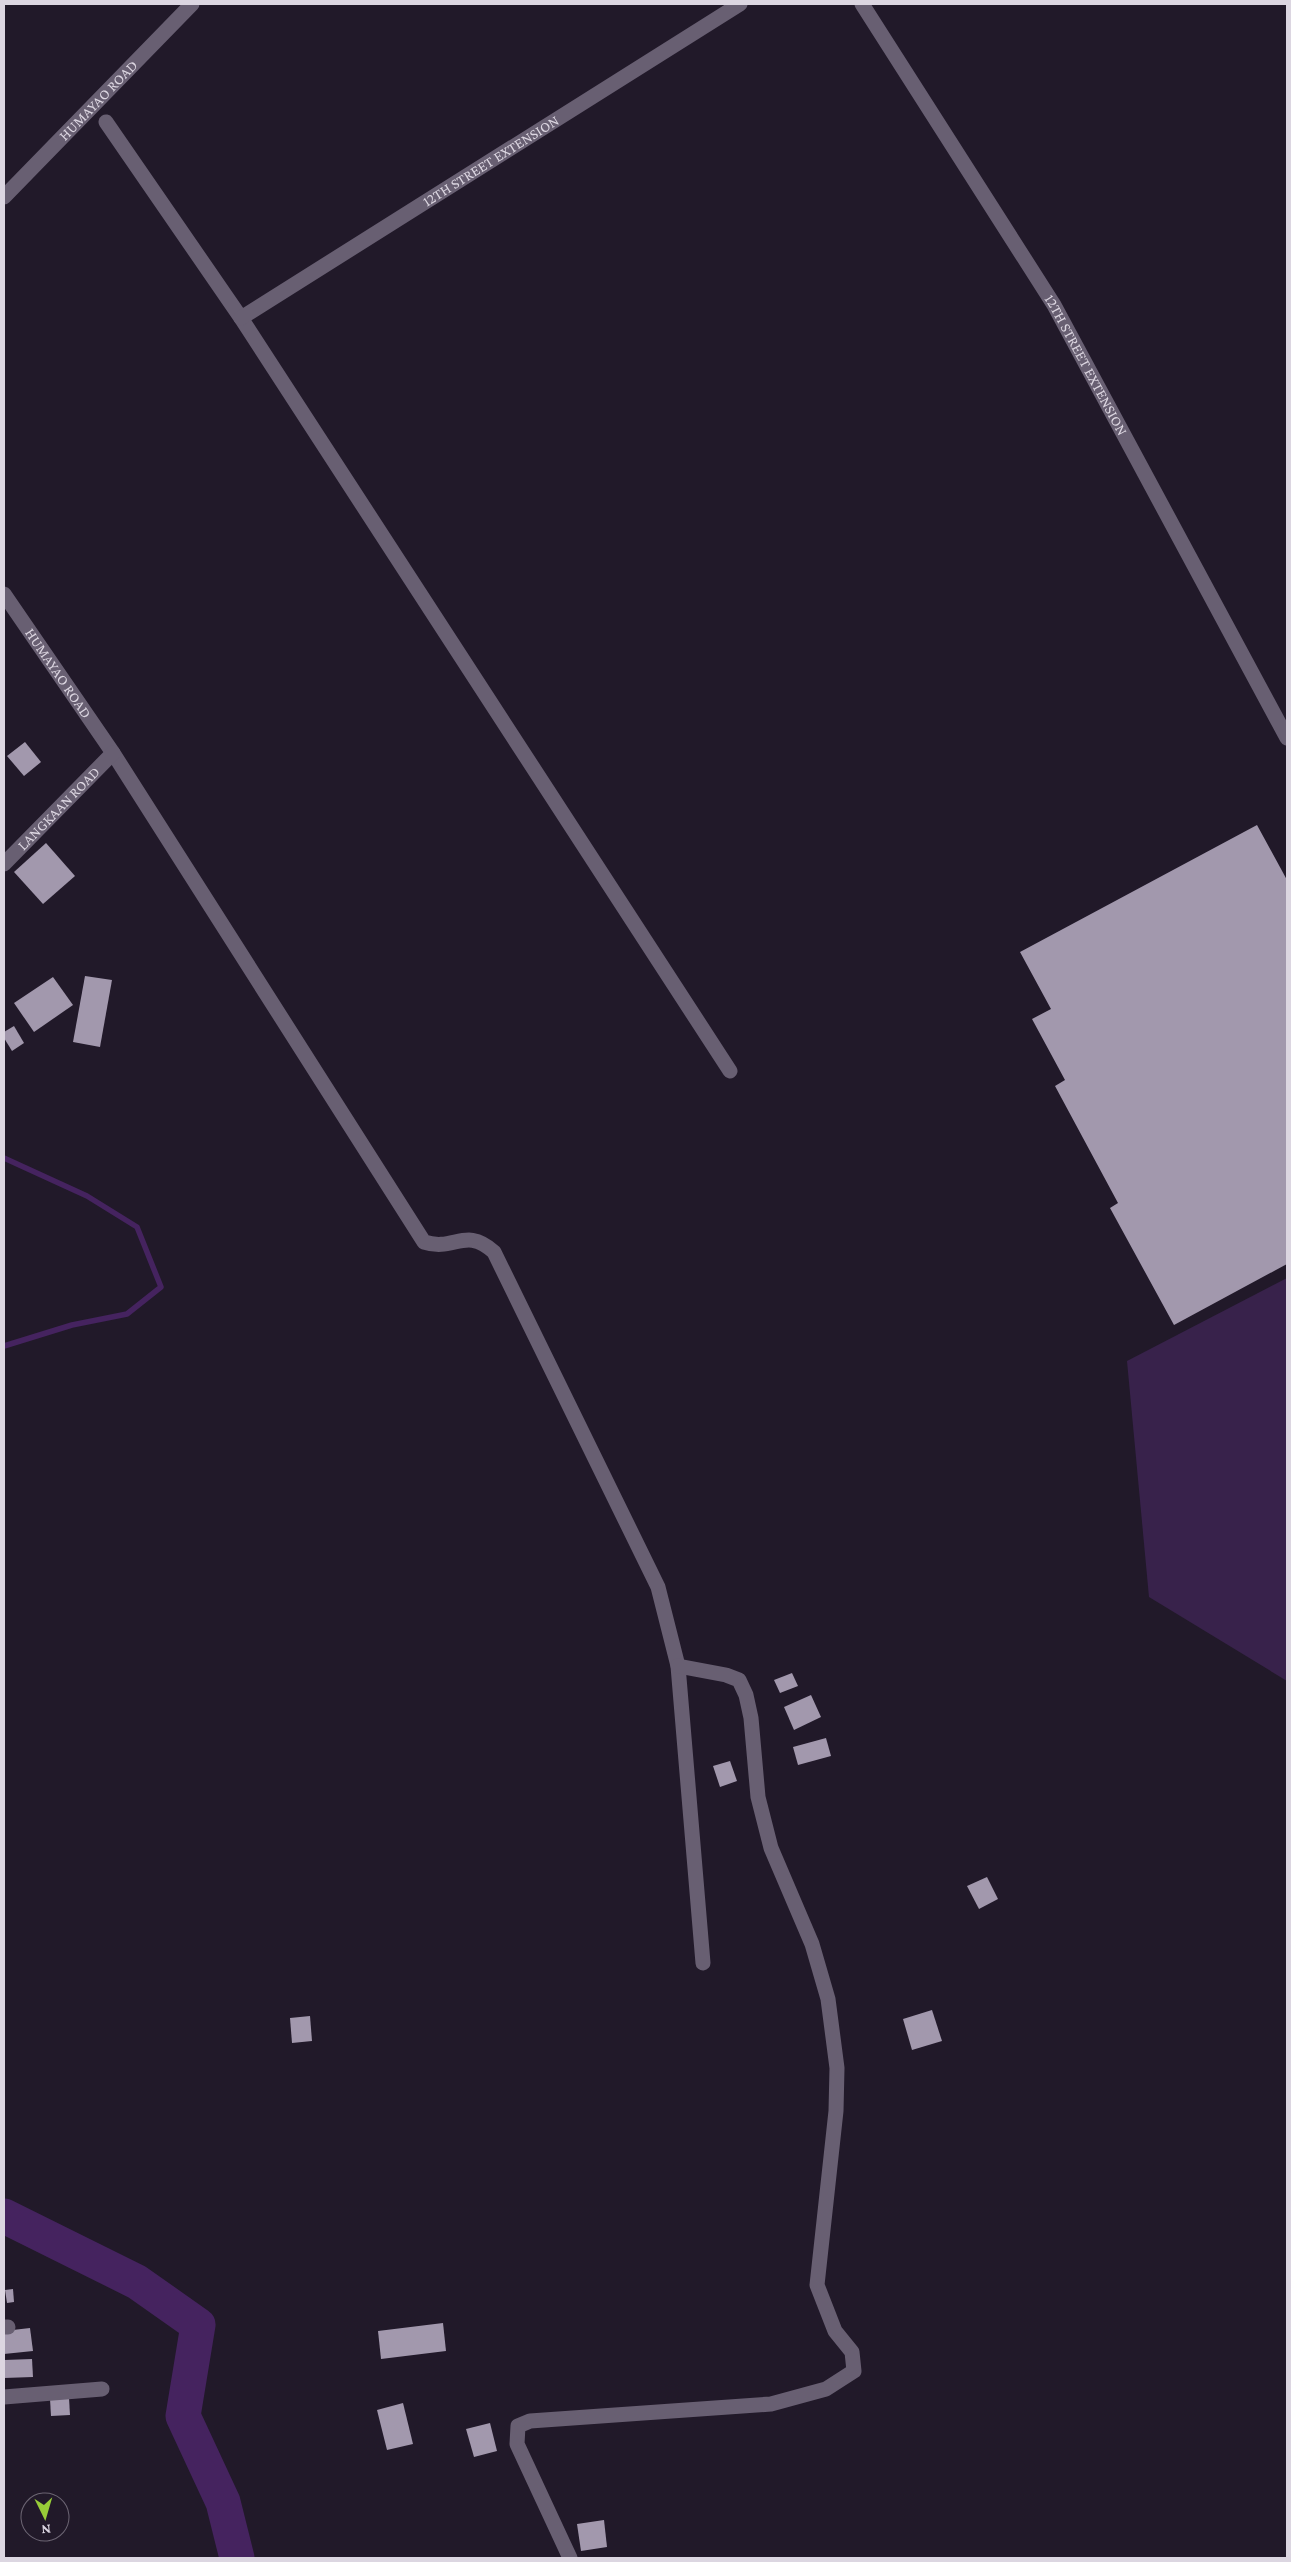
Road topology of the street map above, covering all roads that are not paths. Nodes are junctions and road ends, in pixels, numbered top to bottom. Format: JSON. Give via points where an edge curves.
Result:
{"nodes":[{"id":1,"x":192,"y":4,"type":"edge"},
{"id":2,"x":740,"y":4,"type":"edge"},
{"id":3,"x":862,"y":4,"type":"edge"},
{"id":4,"x":106,"y":122,"type":"dead end"},
{"id":5,"x":4,"y":197,"type":"edge"},
{"id":6,"x":241,"y":318,"type":"junction"},
{"id":7,"x":4,"y":594,"type":"edge"},
{"id":8,"x":1287,"y":738,"type":"edge"},
{"id":9,"x":113,"y":753,"type":"junction"},
{"id":10,"x":4,"y":864,"type":"edge"},
{"id":11,"x":730,"y":1071,"type":"dead end"},
{"id":12,"x":678,"y":1666,"type":"junction"},
{"id":13,"x":703,"y":1963,"type":"dead end"},
{"id":14,"x":102,"y":2389,"type":"dead end"},
{"id":15,"x":4,"y":2397,"type":"edge"},
{"id":16,"x":570,"y":2558,"type":"edge"}],
"edges":[{"from":1,"to":5,"type":"street","name":"HUMAYAO ROAD"},
{"from":2,"to":6,"type":"street","name":"12TH STREET EXTENSION"},
{"from":3,"to":8,"type":"street","name":"12TH STREET EXTENSION","via":[[1054,305]]},
{"from":4,"to":6,"type":"street"},
{"from":6,"to":11,"type":"street"},
{"from":7,"to":9,"type":"street","name":"HUMAYAO ROAD"},
{"from":9,"to":10,"type":"street","name":"LANGKAAN ROAD"},
{"from":9,"to":12,"type":"street","name":"HUMAYAO ROAD","via":[[424,1242],[435,1246],[465,1239],[482,1242],[494,1252],[658,1587]]},
{"from":12,"to":13,"type":"street","name":"HUMAYAO ROAD"},
{"from":12,"to":16,"type":"street","via":[[738,1680],[746,1695],[758,1797],[771,1848],[812,1944],[828,1998],[837,2068],[836,2111],[817,2285],[835,2330],[852,2352],[854,2371],[826,2389],[770,2404],[530,2421],[518,2426],[517,2444]]},
{"from":14,"to":15,"type":"street"}]}
